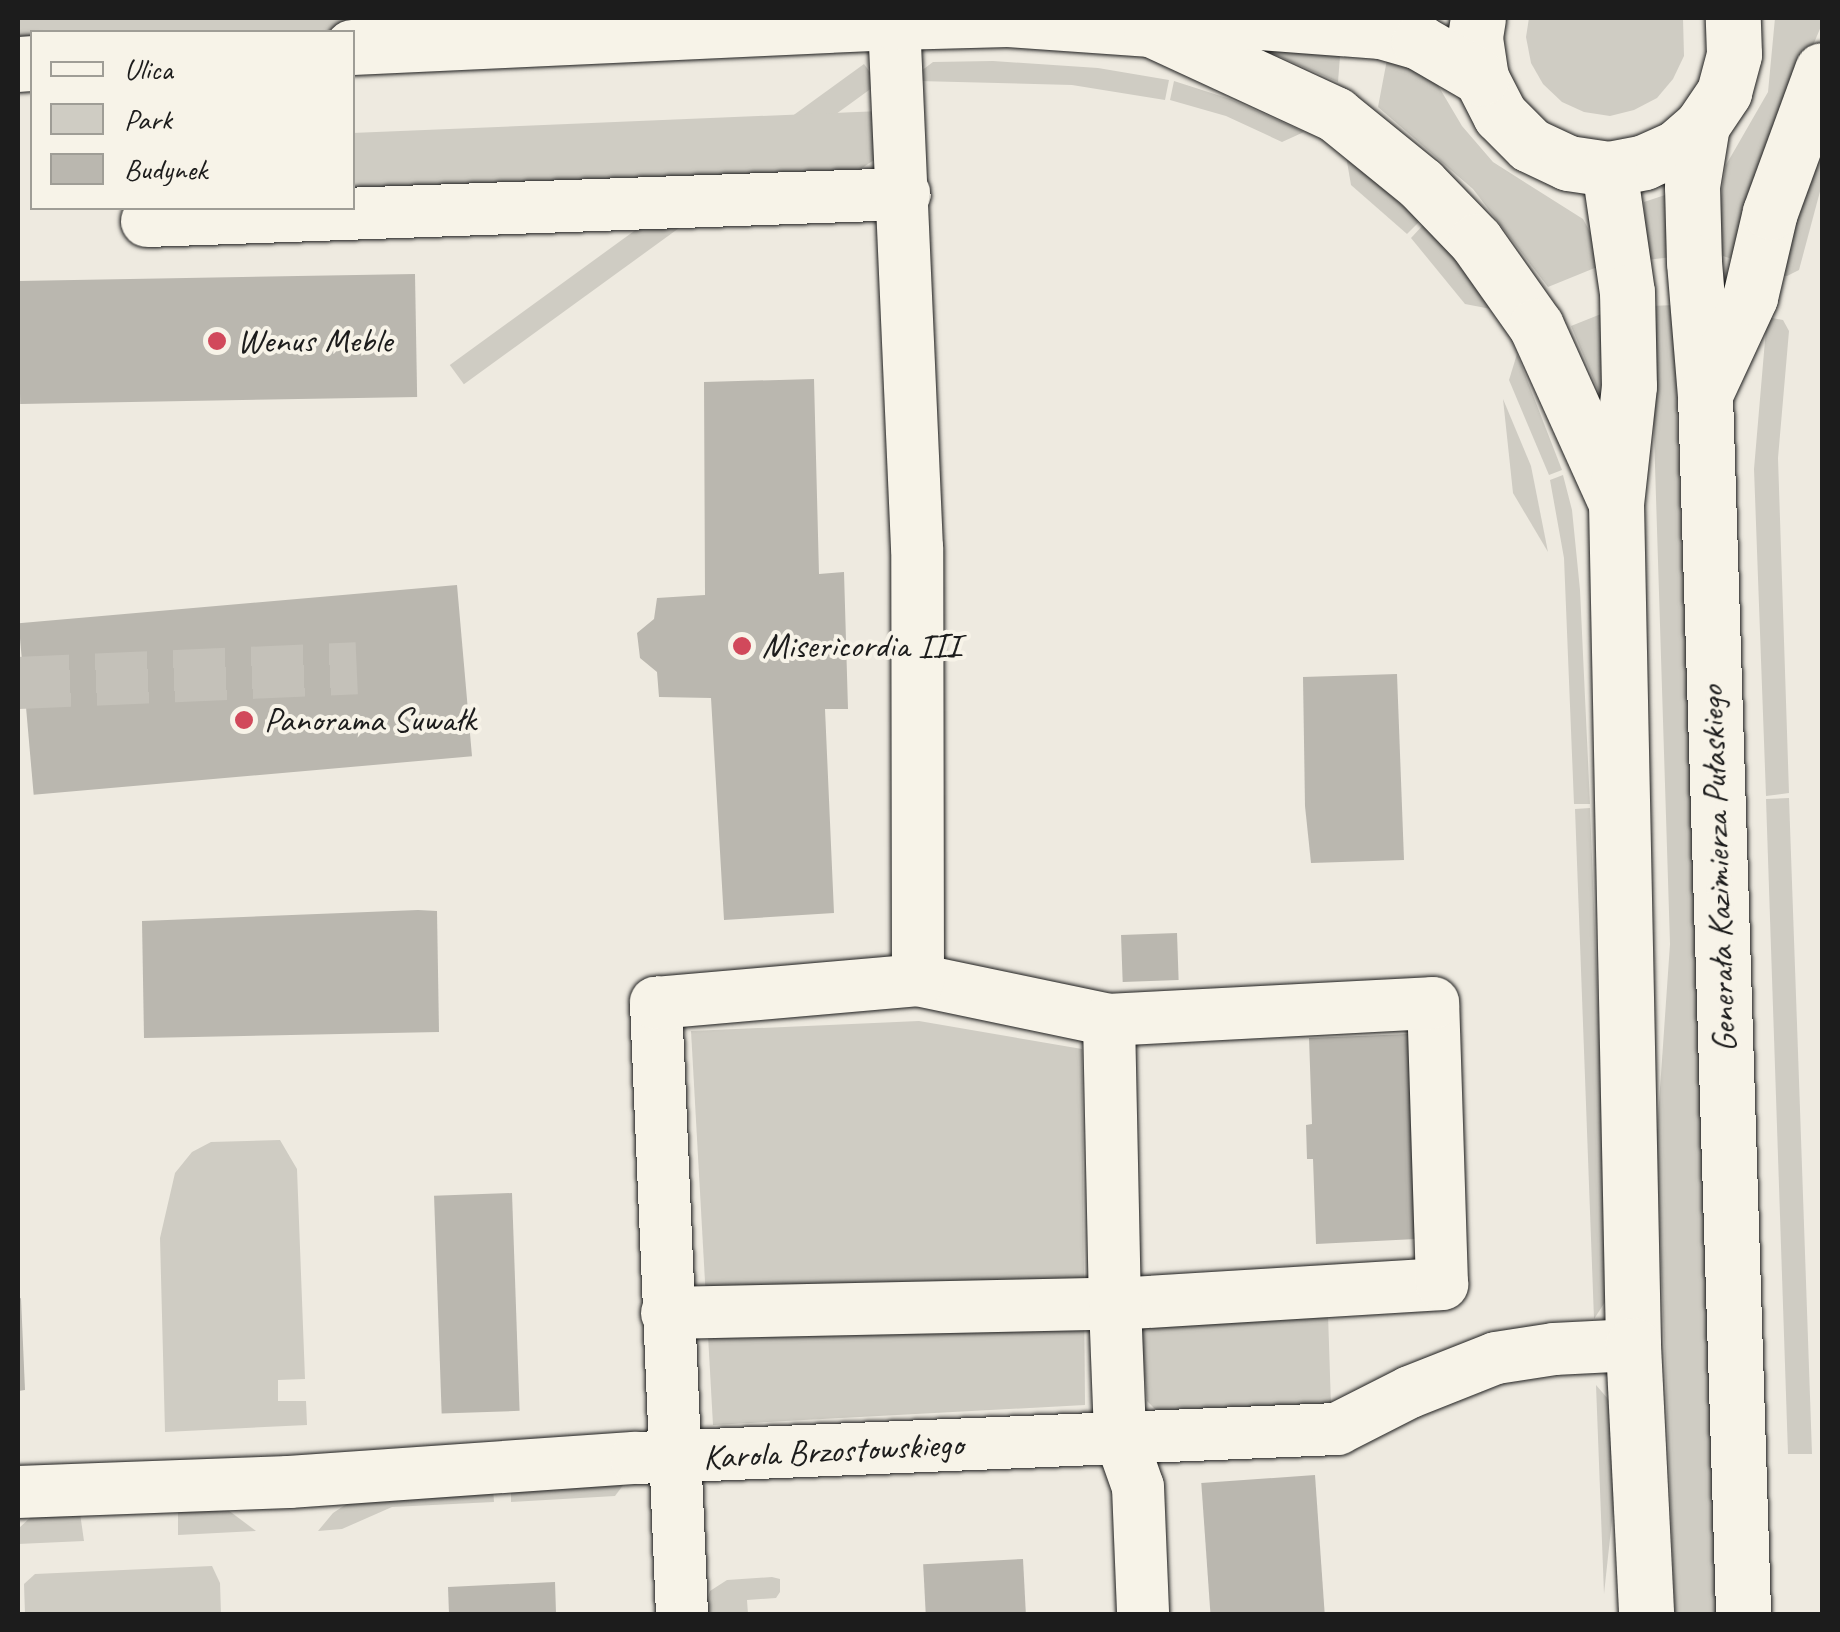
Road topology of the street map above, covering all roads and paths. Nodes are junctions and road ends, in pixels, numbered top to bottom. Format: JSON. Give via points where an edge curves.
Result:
{"nodes":[{"id":1,"x":1478,"y":18,"type":"edge"},
{"id":2,"x":1733,"y":18,"type":"edge"},
{"id":3,"x":894,"y":22,"type":"junction"},
{"id":4,"x":1151,"y":29,"type":"junction"},
{"id":5,"x":355,"y":48,"type":"edge"},
{"id":6,"x":1822,"y":70,"type":"edge"},
{"id":7,"x":1481,"y":78,"type":"junction"},
{"id":8,"x":1702,"y":125,"type":"junction"},
{"id":9,"x":1610,"y":169,"type":"junction"},
{"id":10,"x":905,"y":194,"type":"junction"},
{"id":11,"x":147,"y":222,"type":"dead end"},
{"id":12,"x":1705,"y":395,"type":"junction"},
{"id":13,"x":1616,"y":503,"type":"junction"},
{"id":14,"x":918,"y":980,"type":"junction"},
{"id":15,"x":1109,"y":1020,"type":"junction"},
{"id":16,"x":1115,"y":1304,"type":"junction"},
{"id":17,"x":667,"y":1313,"type":"junction"},
{"id":18,"x":1633,"y":1345,"type":"junction"},
{"id":19,"x":1120,"y":1436,"type":"junction"},
{"id":20,"x":673,"y":1458,"type":"junction"},
{"id":21,"x":18,"y":1492,"type":"edge"},
{"id":22,"x":682,"y":1614,"type":"edge"},
{"id":23,"x":1143,"y":1614,"type":"edge"},
{"id":24,"x":1646,"y":1614,"type":"edge"},
{"id":25,"x":1743,"y":1614,"type":"edge"}],
"edges":[{"from":1,"to":7,"type":"main road"},
{"from":2,"to":8,"type":"main road","via":[[1734,54],[1724,92]]},
{"from":3,"to":4,"type":"main road","via":[[1008,19]]},
{"from":3,"to":5,"type":"main road"},
{"from":3,"to":10,"type":"street"},
{"from":4,"to":7,"type":"main road","via":[[1247,21],[1382,31],[1419,42]]},
{"from":4,"to":13,"type":"main road","via":[[1335,114],[1422,184],[1476,241],[1536,326]]},
{"from":6,"to":12,"type":"main road","via":[[1770,212],[1750,297]]},
{"from":7,"to":9,"type":"main road","via":[[1500,115],[1530,145],[1568,163]]},
{"from":8,"to":9,"type":"main road","via":[[1676,148]]},
{"from":8,"to":12,"type":"main road","name":"Generała Kazimierza Pułaskiego","via":[[1692,186]]},
{"from":9,"to":13,"type":"main road","via":[[1628,310],[1629,386]]},
{"from":10,"to":11,"type":"street"},
{"from":10,"to":14,"type":"street","via":[[917,548]]},
{"from":12,"to":25,"type":"main road","name":"Generała Kazimierza Pułaskiego"},
{"from":13,"to":18,"type":"main road"},
{"from":14,"to":15,"type":"street"},
{"from":14,"to":17,"type":"street","via":[[656,1003]]},
{"from":15,"to":16,"type":"street"},
{"from":15,"to":16,"type":"street","via":[[1433,1003],[1442,1284]]},
{"from":16,"to":17,"type":"street"},
{"from":16,"to":19,"type":"street"},
{"from":17,"to":20,"type":"street"},
{"from":18,"to":19,"type":"street","name":"Karola Brzostowskiego","via":[[1496,1358],[1337,1428]]},
{"from":18,"to":24,"type":"main road"},
{"from":19,"to":20,"type":"street","name":"Karola Brzostowskiego"},
{"from":19,"to":23,"type":"street","via":[[1138,1487]]},
{"from":20,"to":21,"type":"street","name":"Karola Brzostowskiego"},
{"from":20,"to":22,"type":"street"}]}
